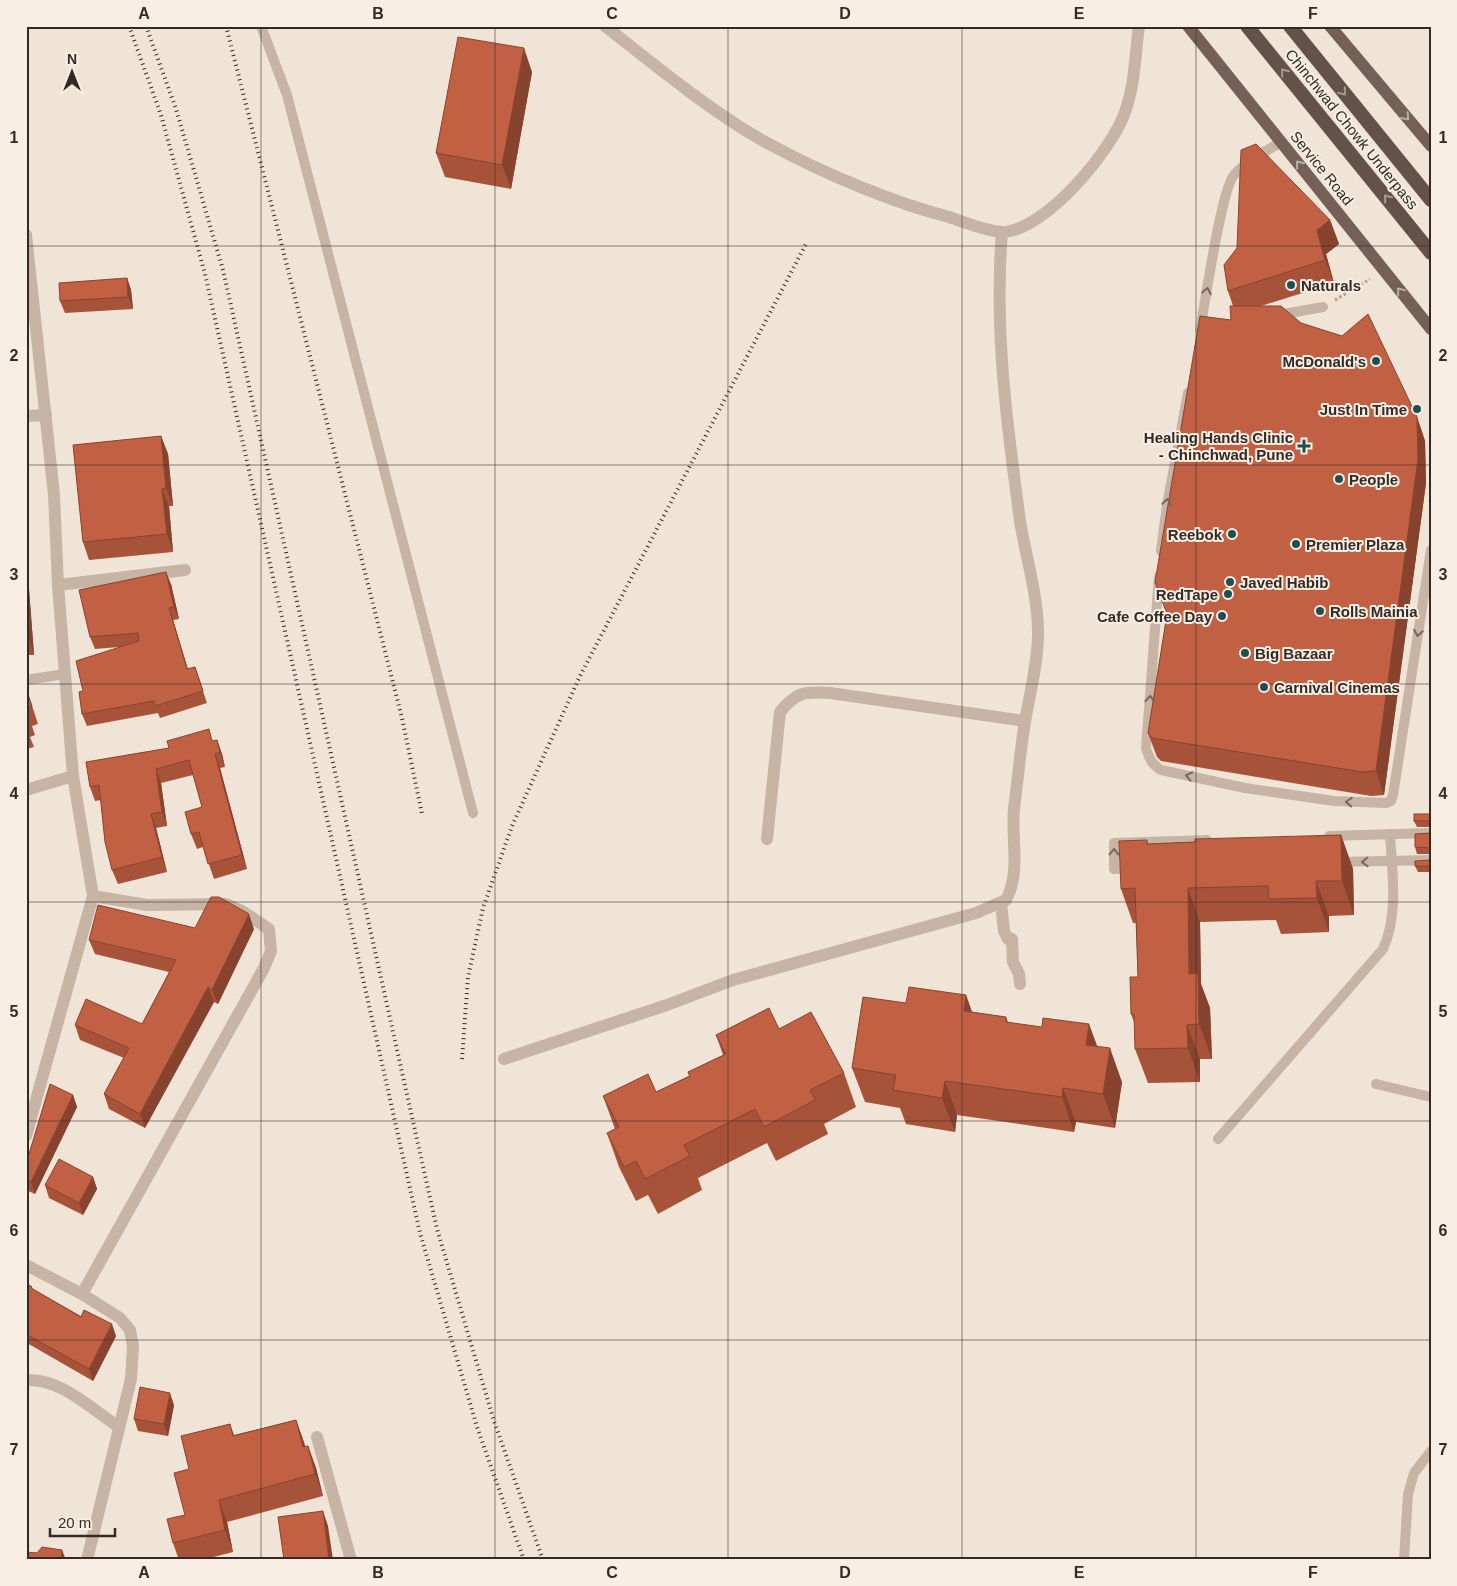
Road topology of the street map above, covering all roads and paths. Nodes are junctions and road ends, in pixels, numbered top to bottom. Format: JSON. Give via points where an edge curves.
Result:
{"nodes":[{"id":1,"x":261,"y":26,"type":"edge"},
{"id":2,"x":605,"y":26,"type":"edge"},
{"id":3,"x":1139,"y":26,"type":"edge"},
{"id":4,"x":1188,"y":26,"type":"edge"},
{"id":5,"x":1247,"y":26,"type":"edge"},
{"id":6,"x":1290,"y":26,"type":"edge"},
{"id":7,"x":1330,"y":26,"type":"edge"},
{"id":8,"x":1281,"y":142,"type":"junction"},
{"id":9,"x":1431,"y":146,"type":"edge"},
{"id":10,"x":1431,"y":200,"type":"edge"},
{"id":11,"x":1002,"y":232,"type":"junction"},
{"id":12,"x":26,"y":235,"type":"edge"},
{"id":13,"x":27,"y":250,"type":"edge"},
{"id":14,"x":1431,"y":253,"type":"edge"},
{"id":15,"x":1383,"y":270,"type":"junction"},
{"id":16,"x":1323,"y":307,"type":"joint"},
{"id":17,"x":1266,"y":317,"type":"edge"},
{"id":18,"x":1431,"y":329,"type":"edge"},
{"id":19,"x":1202,"y":332,"type":"edge"},
{"id":20,"x":1189,"y":387,"type":"edge"},
{"id":21,"x":46,"y":415,"type":"junction"},
{"id":22,"x":26,"y":416,"type":"edge"},
{"id":23,"x":1431,"y":550,"type":"edge"},
{"id":24,"x":185,"y":570,"type":"dead end"},
{"id":25,"x":58,"y":586,"type":"junction"},
{"id":26,"x":65,"y":674,"type":"junction"},
{"id":27,"x":26,"y":680,"type":"edge"},
{"id":28,"x":1025,"y":721,"type":"junction"},
{"id":29,"x":74,"y":776,"type":"junction"},
{"id":30,"x":26,"y":790,"type":"edge"},
{"id":31,"x":474,"y":813,"type":"dead end"},
{"id":32,"x":1431,"y":833,"type":"edge"},
{"id":33,"x":1390,"y":834,"type":"junction"},
{"id":34,"x":1321,"y":836,"type":"edge"},
{"id":35,"x":767,"y":839,"type":"dead end"},
{"id":36,"x":1223,"y":839,"type":"edge"},
{"id":37,"x":1431,"y":860,"type":"edge"},
{"id":38,"x":1391,"y":861,"type":"junction"},
{"id":39,"x":1322,"y":863,"type":"edge"},
{"id":40,"x":1144,"y":868,"type":"edge"},
{"id":41,"x":93,"y":896,"type":"junction"},
{"id":42,"x":1001,"y":903,"type":"junction"},
{"id":43,"x":1020,"y":984,"type":"dead end"},
{"id":44,"x":504,"y":1059,"type":"dead end"},
{"id":45,"x":1376,"y":1084,"type":"dead end"},
{"id":46,"x":1431,"y":1097,"type":"edge"},
{"id":47,"x":26,"y":1136,"type":"edge"},
{"id":48,"x":1218,"y":1139,"type":"dead end"},
{"id":49,"x":26,"y":1265,"type":"edge"},
{"id":50,"x":82,"y":1294,"type":"junction"},
{"id":51,"x":26,"y":1380,"type":"edge"},
{"id":52,"x":119,"y":1427,"type":"junction"},
{"id":53,"x":317,"y":1437,"type":"dead end"},
{"id":54,"x":1431,"y":1451,"type":"edge"},
{"id":55,"x":87,"y":1560,"type":"edge"},
{"id":56,"x":351,"y":1560,"type":"edge"},
{"id":57,"x":1404,"y":1560,"type":"edge"}],
"edges":[{"from":1,"to":31,"type":"lane","via":[[287,95]]},
{"from":2,"to":11,"type":"street","via":[[716,110],[770,145],[911,207]]},
{"from":3,"to":11,"type":"street","via":[[1132,86],[1125,112],[1113,137],[1099,158],[1057,204],[1021,229]]},
{"from":4,"to":8,"type":"main road","name":"Service Road"},
{"from":14,"to":5,"type":"highway","name":"Chinchwad Chowk Underpass","one_way":true},
{"from":6,"to":10,"type":"highway","name":"Chinchwad Chowk Underpass","one_way":true},
{"from":7,"to":9,"type":"main road","one_way":true},
{"from":15,"to":8,"type":"main road","name":"Service Road","one_way":true},
{"from":19,"to":8,"type":"lane","one_way":true,"via":[[1227,188],[1232,176]]},
{"from":11,"to":28,"type":"street","via":[[999,321],[1009,435],[1038,632],[1035,672]]},
{"from":12,"to":13,"type":"street"},
{"from":13,"to":21,"type":"street"},
{"from":15,"to":16,"type":"path"},
{"from":18,"to":15,"type":"main road","name":"Service Road","one_way":true},
{"from":16,"to":17,"type":"lane"},
{"from":23,"to":20,"type":"lane","one_way":true,"via":[[1391,801],[1381,804],[1334,801],[1246,788],[1161,770],[1148,758],[1146,748],[1167,505]]},
{"from":21,"to":22,"type":"street"},
{"from":21,"to":25,"type":"street"},
{"from":24,"to":25,"type":"street"},
{"from":25,"to":26,"type":"street"},
{"from":26,"to":27,"type":"lane"},
{"from":26,"to":29,"type":"street"},
{"from":28,"to":35,"type":"street","via":[[830,693],[812,692],[792,697],[780,712]]},
{"from":28,"to":42,"type":"street","via":[[1012,828],[1014,886]]},
{"from":29,"to":30,"type":"street"},
{"from":29,"to":41,"type":"street"},
{"from":32,"to":33,"type":"lane"},
{"from":33,"to":34,"type":"lane"},
{"from":33,"to":38,"type":"lane"},
{"from":40,"to":36,"type":"lane","one_way":true,"via":[[1114,869],[1114,843]]},
{"from":37,"to":38,"type":"lane"},
{"from":38,"to":39,"type":"lane","one_way":true},
{"from":38,"to":48,"type":"lane","via":[[1393,913],[1390,934],[1383,949]]},
{"from":41,"to":47,"type":"street"},
{"from":41,"to":50,"type":"street","via":[[147,905],[226,904],[242,910],[269,929],[270,951],[264,968]]},
{"from":42,"to":43,"type":"street","via":[[1004,931],[1008,939],[1012,939],[1013,962]]},
{"from":42,"to":44,"type":"street","via":[[976,913],[733,980]]},
{"from":45,"to":46,"type":"lane"},
{"from":49,"to":50,"type":"street"},
{"from":50,"to":52,"type":"street","via":[[120,1318],[130,1330],[134,1346],[131,1380]]},
{"from":51,"to":52,"type":"street","via":[[54,1383]]},
{"from":52,"to":55,"type":"street"},
{"from":53,"to":56,"type":"street"},
{"from":54,"to":57,"type":"lane","via":[[1414,1473],[1408,1494]]}]}
